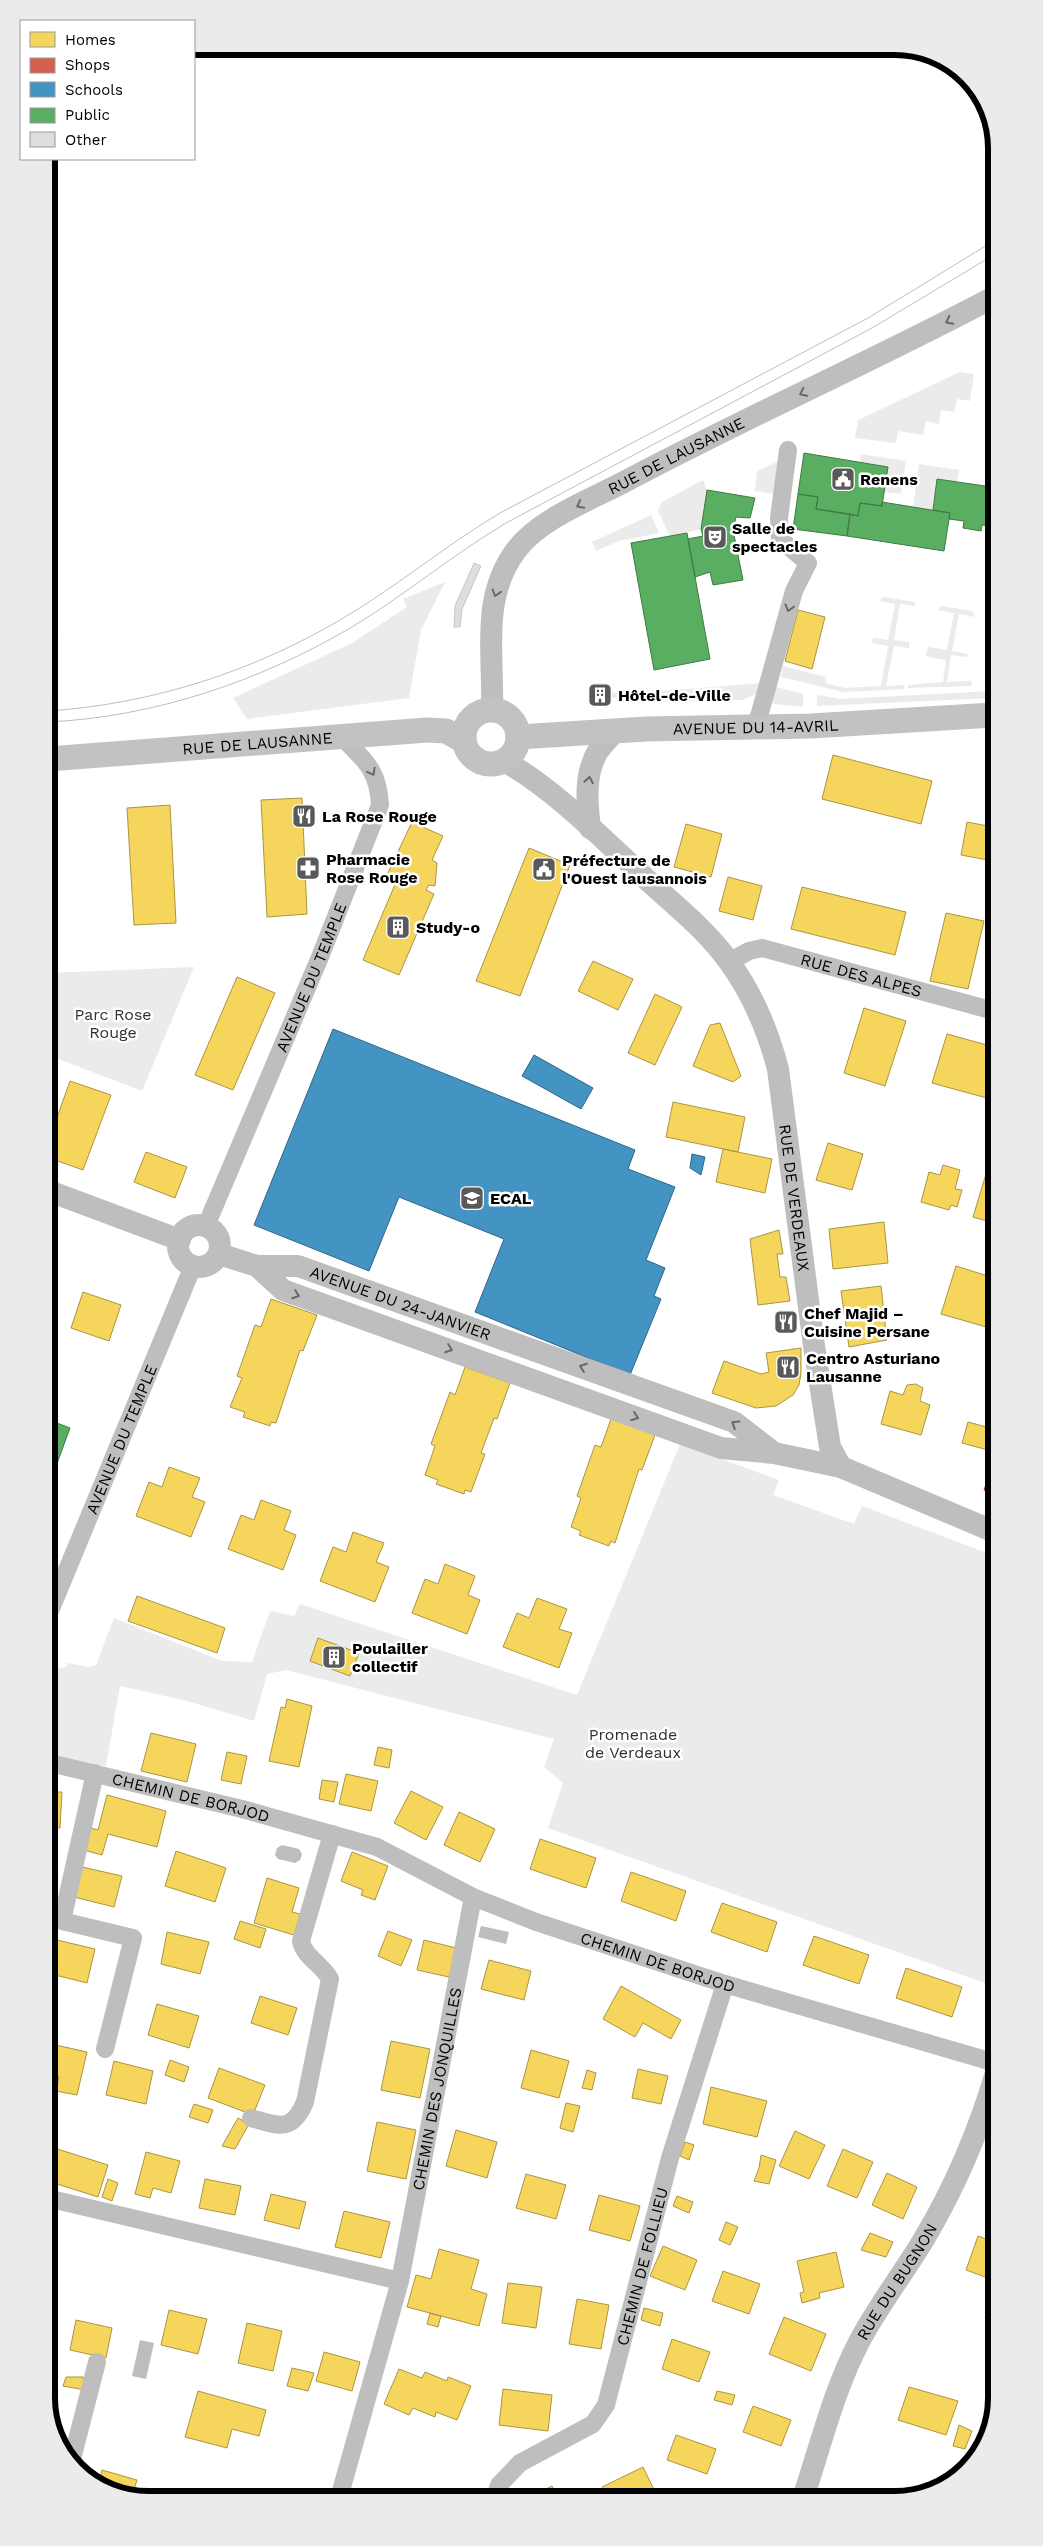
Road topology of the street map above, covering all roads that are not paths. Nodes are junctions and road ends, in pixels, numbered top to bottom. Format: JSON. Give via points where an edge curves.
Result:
{"nodes":[{"id":1,"x":988,"y":300,"type":"edge"},
{"id":2,"x":788,"y":450,"type":"dead end"},
{"id":3,"x":492,"y":710,"type":"junction"},
{"id":4,"x":988,"y":715,"type":"edge"},
{"id":5,"x":756,"y":727,"type":"junction"},
{"id":6,"x":616,"y":730,"type":"junction"},
{"id":7,"x":340,"y":735,"type":"junction"},
{"id":8,"x":518,"y":737,"type":"junction"},
{"id":9,"x":464,"y":741,"type":"junction"},
{"id":10,"x":55,"y":758,"type":"edge"},
{"id":11,"x":504,"y":761,"type":"junction"},
{"id":12,"x":590,"y":828,"type":"junction"},
{"id":13,"x":729,"y":962,"type":"junction"},
{"id":14,"x":988,"y":1009,"type":"edge"},
{"id":15,"x":55,"y":1192,"type":"edge"},
{"id":16,"x":206,"y":1226,"type":"junction"},
{"id":17,"x":180,"y":1240,"type":"junction"},
{"id":18,"x":219,"y":1254,"type":"junction"},
{"id":19,"x":193,"y":1266,"type":"junction"},
{"id":20,"x":257,"y":1266,"type":"junction"},
{"id":21,"x":541,"y":1352,"type":"junction"},
{"id":22,"x":530,"y":1379,"type":"junction"},
{"id":23,"x":684,"y":1404,"type":"junction"},
{"id":24,"x":673,"y":1431,"type":"junction"},
{"id":25,"x":774,"y":1453,"type":"junction"},
{"id":26,"x":841,"y":1467,"type":"junction"},
{"id":27,"x":988,"y":1529,"type":"edge"},
{"id":28,"x":55,"y":1599,"type":"edge"},
{"id":29,"x":55,"y":1765,"type":"edge"},
{"id":30,"x":95,"y":1773,"type":"junction"},
{"id":31,"x":332,"y":1834,"type":"junction"},
{"id":32,"x":474,"y":1897,"type":"junction"},
{"id":33,"x":725,"y":1984,"type":"junction"},
{"id":34,"x":105,"y":2049,"type":"dead end"},
{"id":35,"x":988,"y":2062,"type":"edge"},
{"id":36,"x":251,"y":2118,"type":"dead end"},
{"id":37,"x":988,"y":2122,"type":"edge"},
{"id":38,"x":55,"y":2200,"type":"edge"},
{"id":39,"x":400,"y":2281,"type":"junction"},
{"id":40,"x":97,"y":2362,"type":"dead end"},
{"id":41,"x":73,"y":2453,"type":"edge"},
{"id":42,"x":341,"y":2491,"type":"edge"},
{"id":43,"x":497,"y":2491,"type":"edge"},
{"id":44,"x":805,"y":2491,"type":"edge"}],
"edges":[{"from":1,"to":3,"type":"street","name":"RUE DE LAUSANNE","one_way":true,"via":[[562,514],[530,534],[502,576],[490,623]]},
{"from":2,"to":5,"type":"street","one_way":true,"via":[[780,539],[808,563],[794,591]]},
{"from":3,"to":8,"type":"main road","via":[[500,711],[514,721]]},
{"from":3,"to":9,"type":"main road","via":[[484,710],[471,719]]},
{"from":4,"to":5,"type":"main road","name":"AVENUE DU 14-AVRIL"},
{"from":5,"to":6,"type":"main road","name":"AVENUE DU 14-AVRIL"},
{"from":6,"to":8,"type":"main road","name":"AVENUE DU 14-AVRIL"},
{"from":12,"to":6,"type":"street","one_way":true,"via":[[586,798],[590,772],[597,752]]},
{"from":7,"to":9,"type":"main road","name":"RUE DE LAUSANNE","via":[[446,731]]},
{"from":7,"to":10,"type":"main road","name":"RUE DE LAUSANNE"},
{"from":7,"to":16,"type":"street","name":"AVENUE DU TEMPLE","one_way":true,"via":[[370,767],[379,785],[380,805],[320,957]]},
{"from":8,"to":11,"type":"main road","via":[[514,751]]},
{"from":9,"to":11,"type":"main road","via":[[470,754],[482,762]]},
{"from":11,"to":12,"type":"street","name":"RUE DE VERDEAUX","via":[[524,772]]},
{"from":12,"to":13,"type":"street","name":"RUE DE VERDEAUX","via":[[703,932]]},
{"from":13,"to":14,"type":"street","name":"RUE DES ALPES","via":[[762,948]]},
{"from":13,"to":26,"type":"street","name":"RUE DE VERDEAUX","via":[[758,1009],[778,1070],[830,1447]]},
{"from":15,"to":17,"type":"street"},
{"from":16,"to":17,"type":"street","via":[[193,1226]]},
{"from":16,"to":18,"type":"street","via":[[220,1240]]},
{"from":17,"to":19,"type":"street","via":[[178,1246],[182,1259]]},
{"from":18,"to":19,"type":"street","via":[[206,1266]]},
{"from":18,"to":20,"type":"street","name":"AVENUE DU 24-JANVIER"},
{"from":19,"to":28,"type":"street","name":"AVENUE DU TEMPLE"},
{"from":20,"to":21,"type":"street","name":"AVENUE DU 24-JANVIER","via":[[298,1266]]},
{"from":20,"to":22,"type":"street","name":"AVENUE DU 24-JANVIER","one_way":true,"via":[[283,1290]]},
{"from":21,"to":22,"type":"street"},
{"from":23,"to":21,"type":"street","name":"AVENUE DU 24-JANVIER","one_way":true},
{"from":22,"to":24,"type":"street","name":"AVENUE DU 24-JANVIER","one_way":true},
{"from":23,"to":24,"type":"street"},
{"from":25,"to":23,"type":"street","name":"AVENUE DU 24-JANVIER","one_way":true,"via":[[734,1422]]},
{"from":24,"to":25,"type":"street","name":"AVENUE DU 24-JANVIER","via":[[721,1448]]},
{"from":25,"to":26,"type":"street","name":"AVENUE DU 24-JANVIER"},
{"from":26,"to":27,"type":"street"},
{"from":29,"to":30,"type":"street","name":"CHEMIN DE BORJOD"},
{"from":30,"to":31,"type":"street","name":"CHEMIN DE BORJOD"},
{"from":30,"to":34,"type":"street","via":[[62,1921],[133,1938]]},
{"from":31,"to":32,"type":"street","name":"CHEMIN DE BORJOD","via":[[377,1847]]},
{"from":31,"to":36,"type":"street","via":[[301,1941],[302,1948],[330,1979],[304,2102],[300,2112],[287,2125]]},
{"from":32,"to":33,"type":"street","name":"CHEMIN DE BORJOD","via":[[536,1922]]},
{"from":32,"to":39,"type":"street","name":"CHEMIN DES JONQUILLES"},
{"from":33,"to":35,"type":"street","name":"CHEMIN DE BORJOD"},
{"from":33,"to":43,"type":"street","name":"CHEMIN DE FOLLIEU","via":[[670,2158],[606,2405],[593,2424],[520,2463],[499,2484]]},
{"from":37,"to":44,"type":"street","name":"RUE DU BUGNON","via":[[925,2237],[858,2344],[841,2383]]},
{"from":38,"to":39,"type":"street"},
{"from":39,"to":42,"type":"street","name":"CHEMIN DES JONQUILLES"},
{"from":40,"to":41,"type":"street"}]}
